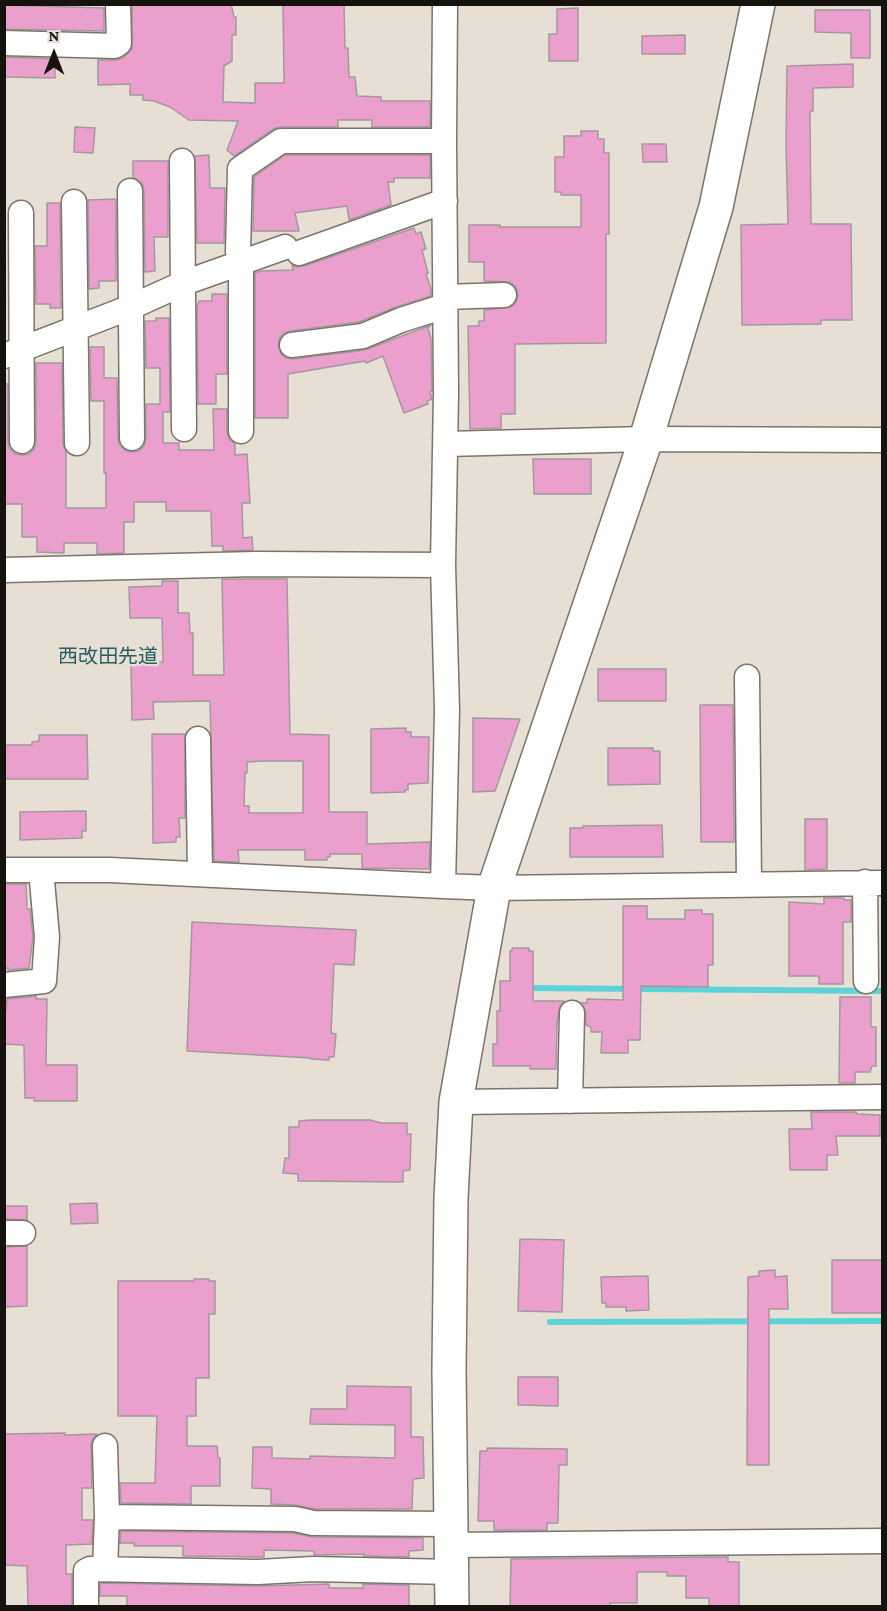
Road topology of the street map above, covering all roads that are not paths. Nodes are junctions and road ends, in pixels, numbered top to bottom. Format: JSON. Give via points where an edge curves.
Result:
{"nodes":[{"id":1,"x":118,"y":4,"type":"edge"},
{"id":2,"x":445,"y":4,"type":"edge"},
{"id":3,"x":758,"y":4,"type":"edge"},
{"id":4,"x":4,"y":43,"type":"edge"},
{"id":5,"x":444,"y":141,"type":"junction"},
{"id":6,"x":182,"y":161,"type":"dead end"},
{"id":7,"x":130,"y":191,"type":"dead end"},
{"id":8,"x":445,"y":201,"type":"junction"},
{"id":9,"x":74,"y":202,"type":"dead end"},
{"id":10,"x":21,"y":213,"type":"dead end"},
{"id":11,"x":241,"y":263,"type":"junction"},
{"id":12,"x":184,"y":284,"type":"junction"},
{"id":13,"x":504,"y":295,"type":"dead end"},
{"id":14,"x":445,"y":302,"type":"junction"},
{"id":15,"x":131,"y":307,"type":"junction"},
{"id":16,"x":75,"y":328,"type":"junction"},
{"id":17,"x":292,"y":345,"type":"dead end"},
{"id":18,"x":13,"y":353,"type":"edge"},
{"id":19,"x":184,"y":429,"type":"dead end"},
{"id":20,"x":241,"y":431,"type":"dead end"},
{"id":21,"x":132,"y":438,"type":"dead end"},
{"id":22,"x":646,"y":439,"type":"junction"},
{"id":23,"x":882,"y":440,"type":"edge"},
{"id":24,"x":22,"y":441,"type":"dead end"},
{"id":25,"x":77,"y":443,"type":"dead end"},
{"id":26,"x":446,"y":444,"type":"junction"},
{"id":27,"x":443,"y":565,"type":"junction"},
{"id":28,"x":4,"y":570,"type":"edge"},
{"id":29,"x":747,"y":677,"type":"dead end"},
{"id":30,"x":198,"y":739,"type":"dead end"},
{"id":31,"x":4,"y":870,"type":"edge"},
{"id":32,"x":42,"y":870,"type":"junction"},
{"id":33,"x":200,"y":874,"type":"junction"},
{"id":34,"x":873,"y":882,"type":"edge"},
{"id":35,"x":749,"y":884,"type":"junction"},
{"id":36,"x":443,"y":886,"type":"junction"},
{"id":37,"x":495,"y":888,"type":"junction"},
{"id":38,"x":866,"y":981,"type":"dead end"},
{"id":39,"x":4,"y":985,"type":"edge"},
{"id":40,"x":572,"y":1013,"type":"dead end"},
{"id":41,"x":882,"y":1097,"type":"edge"},
{"id":42,"x":570,"y":1101,"type":"junction"},
{"id":43,"x":456,"y":1102,"type":"junction"},
{"id":44,"x":105,"y":1446,"type":"dead end"},
{"id":45,"x":106,"y":1517,"type":"junction"},
{"id":46,"x":882,"y":1540,"type":"edge"},
{"id":47,"x":452,"y":1547,"type":"junction"},
{"id":48,"x":105,"y":1569,"type":"junction"},
{"id":49,"x":86,"y":1606,"type":"edge"},
{"id":50,"x":452,"y":1606,"type":"edge"}],
"edges":[{"from":1,"to":4,"type":"street","via":[[119,43],[115,46]]},
{"from":2,"to":5,"type":"street"},
{"from":3,"to":22,"type":"street","via":[[717,207]]},
{"from":5,"to":8,"type":"street"},
{"from":5,"to":11,"type":"street","via":[[281,141],[240,169]]},
{"from":6,"to":12,"type":"street"},
{"from":7,"to":15,"type":"street"},
{"from":8,"to":11,"type":"street"},
{"from":8,"to":14,"type":"street"},
{"from":9,"to":16,"type":"street"},
{"from":10,"to":18,"type":"street"},
{"from":11,"to":12,"type":"street"},
{"from":11,"to":20,"type":"street"},
{"from":12,"to":15,"type":"street"},
{"from":12,"to":19,"type":"street"},
{"from":13,"to":14,"type":"street"},
{"from":14,"to":17,"type":"street","via":[[363,336]]},
{"from":14,"to":26,"type":"street"},
{"from":15,"to":16,"type":"street"},
{"from":15,"to":21,"type":"street"},
{"from":16,"to":18,"type":"street"},
{"from":16,"to":25,"type":"street"},
{"from":18,"to":24,"type":"street"},
{"from":22,"to":23,"type":"street"},
{"from":22,"to":26,"type":"street"},
{"from":22,"to":37,"type":"street"},
{"from":26,"to":27,"type":"street"},
{"from":27,"to":28,"type":"street","via":[[256,564]]},
{"from":27,"to":36,"type":"street","via":[[447,710]]},
{"from":29,"to":35,"type":"street"},
{"from":30,"to":33,"type":"street"},
{"from":31,"to":32,"type":"street"},
{"from":32,"to":33,"type":"street"},
{"from":32,"to":39,"type":"street","via":[[47,937],[44,981]]},
{"from":33,"to":36,"type":"street"},
{"from":34,"to":35,"type":"street"},
{"from":34,"to":38,"type":"street"},
{"from":35,"to":37,"type":"street"},
{"from":36,"to":37,"type":"street"},
{"from":37,"to":43,"type":"street"},
{"from":40,"to":42,"type":"street"},
{"from":41,"to":42,"type":"street"},
{"from":42,"to":43,"type":"street"},
{"from":43,"to":47,"type":"street","via":[[448,1370]]},
{"from":44,"to":45,"type":"street"},
{"from":45,"to":47,"type":"street","via":[[295,1519]]},
{"from":45,"to":48,"type":"street"},
{"from":46,"to":47,"type":"street"},
{"from":47,"to":48,"type":"street","via":[[313,1569]]},
{"from":47,"to":50,"type":"street"},
{"from":48,"to":49,"type":"street","via":[[86,1571]]}]}
